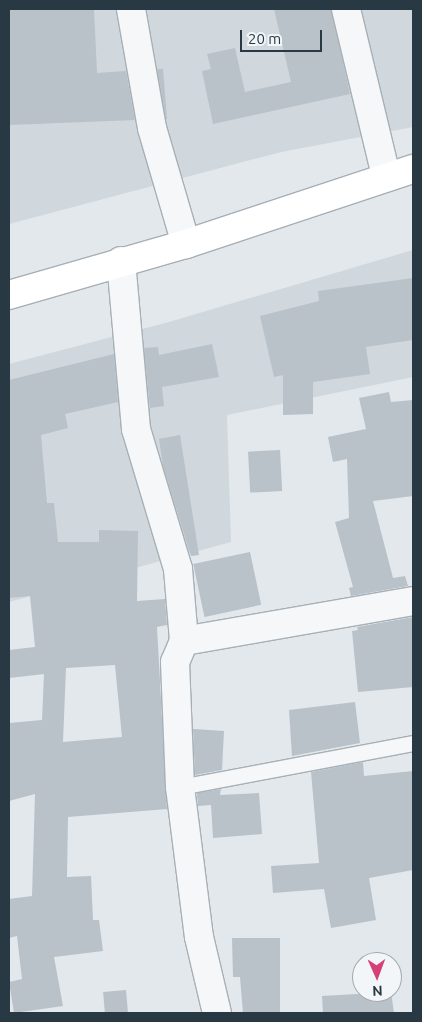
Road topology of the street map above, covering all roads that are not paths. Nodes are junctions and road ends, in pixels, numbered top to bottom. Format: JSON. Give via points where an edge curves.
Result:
{"nodes":[{"id":1,"x":131,"y":9,"type":"edge"},
{"id":2,"x":346,"y":9,"type":"edge"},
{"id":3,"x":413,"y":169,"type":"edge"},
{"id":4,"x":386,"y":176,"type":"junction"},
{"id":5,"x":186,"y":244,"type":"junction"},
{"id":6,"x":121,"y":261,"type":"junction"},
{"id":7,"x":9,"y":295,"type":"edge"},
{"id":8,"x":413,"y":601,"type":"edge"},
{"id":9,"x":184,"y":641,"type":"junction"},
{"id":10,"x":413,"y":743,"type":"edge"},
{"id":11,"x":180,"y":787,"type":"junction"},
{"id":12,"x":217,"y":1013,"type":"edge"}],
"edges":[{"from":1,"to":5,"type":"street","via":[[152,128]]},
{"from":2,"to":4,"type":"street"},
{"from":3,"to":4,"type":"main road"},
{"from":4,"to":5,"type":"main road"},
{"from":5,"to":6,"type":"main road"},
{"from":6,"to":7,"type":"main road"},
{"from":6,"to":9,"type":"street","via":[[136,429],[178,569]]},
{"from":8,"to":9,"type":"street"},
{"from":9,"to":11,"type":"street","via":[[175,662]]},
{"from":10,"to":11,"type":"lane"},
{"from":11,"to":12,"type":"street","via":[[199,937]]}]}
